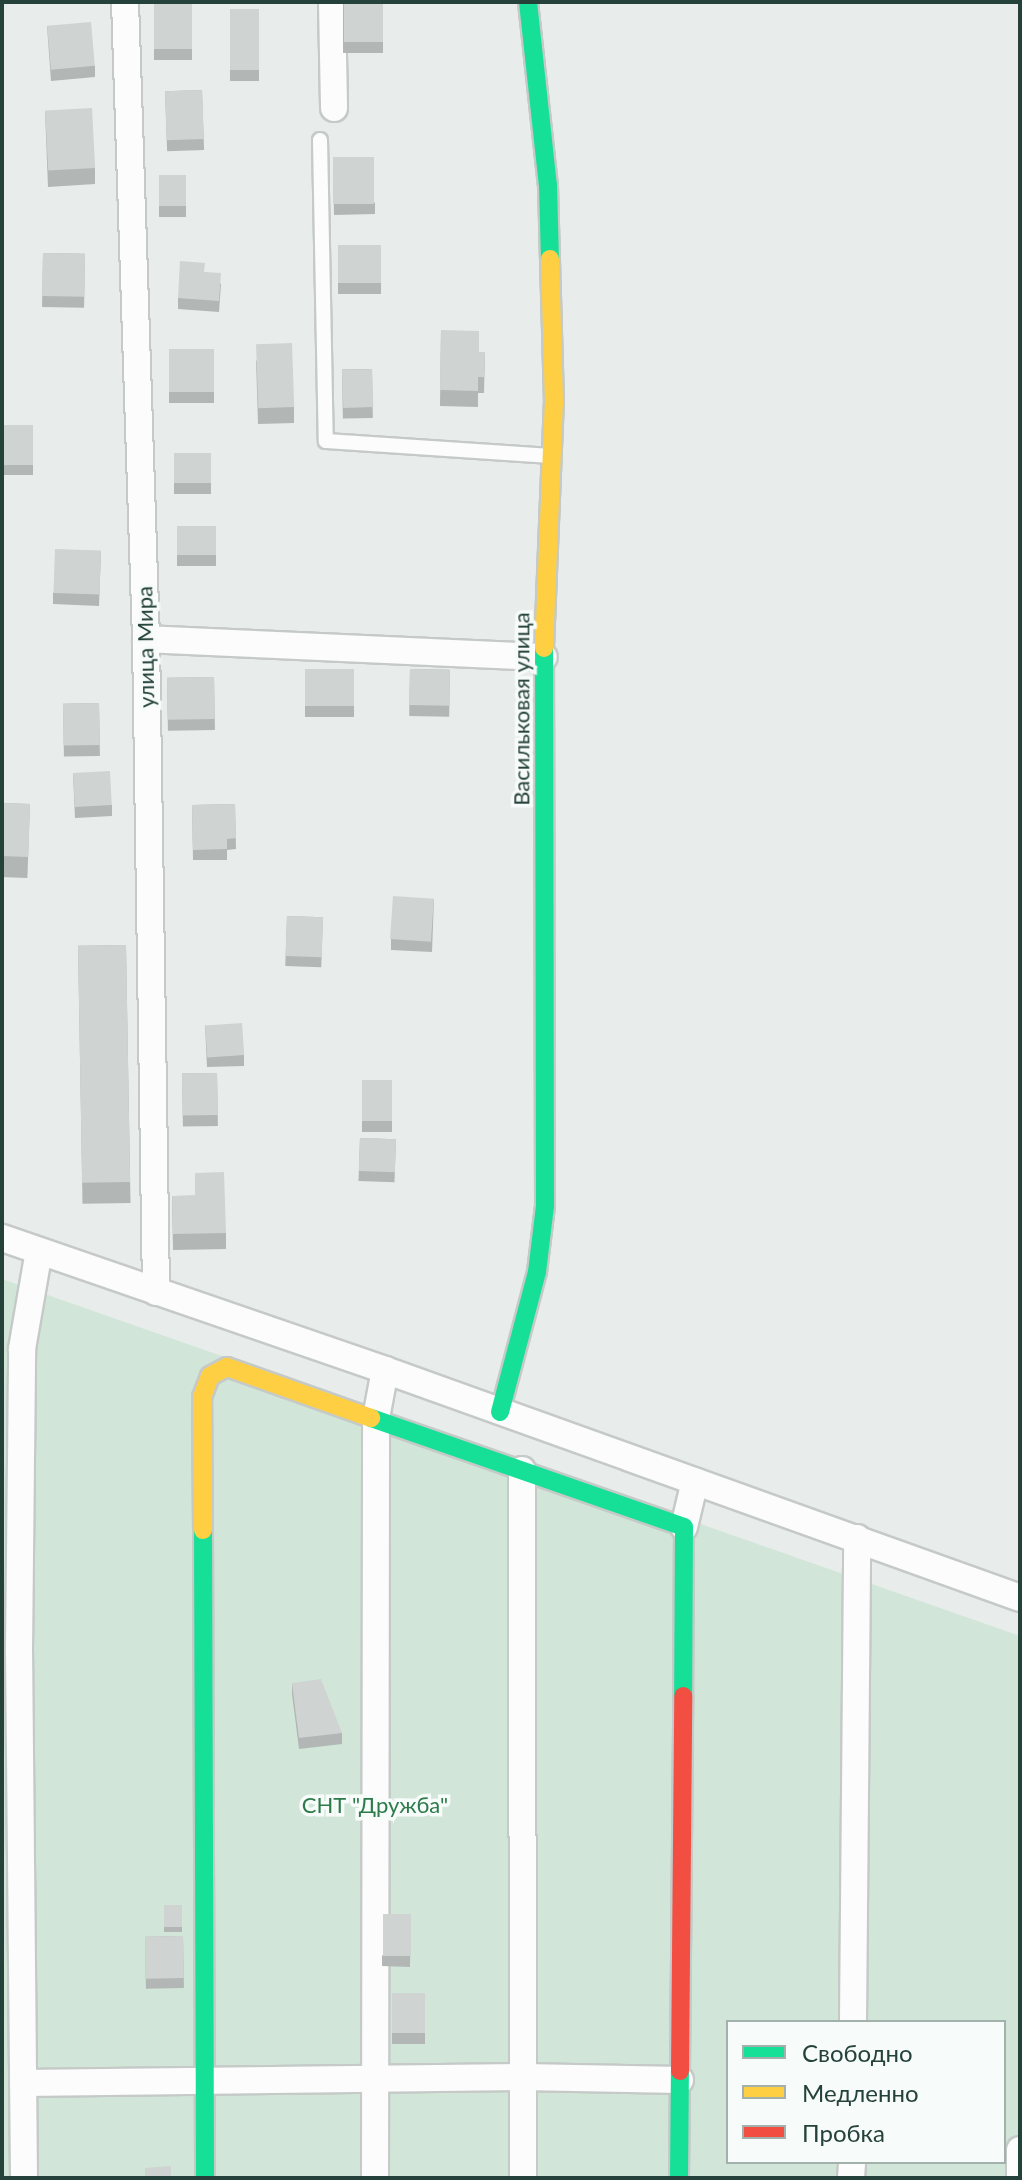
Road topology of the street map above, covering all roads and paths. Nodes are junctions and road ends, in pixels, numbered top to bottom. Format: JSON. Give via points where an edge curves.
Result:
{"nodes":[{"id":1,"x":125,"y":2,"type":"edge"},
{"id":2,"x":332,"y":2,"type":"edge"},
{"id":3,"x":528,"y":2,"type":"edge"},
{"id":4,"x":334,"y":108,"type":"dead end"},
{"id":5,"x":320,"y":140,"type":"dead end"},
{"id":6,"x":552,"y":456,"type":"junction"},
{"id":7,"x":146,"y":639,"type":"junction"},
{"id":8,"x":544,"y":657,"type":"junction"},
{"id":9,"x":2,"y":1238,"type":"edge"},
{"id":10,"x":39,"y":1251,"type":"junction"},
{"id":11,"x":156,"y":1292,"type":"junction"},
{"id":12,"x":12,"y":1348,"type":"edge"},
{"id":13,"x":385,"y":1370,"type":"junction"},
{"id":14,"x":500,"y":1412,"type":"junction"},
{"id":15,"x":376,"y":1418,"type":"junction"},
{"id":16,"x":522,"y":1470,"type":"junction"},
{"id":17,"x":695,"y":1481,"type":"junction"},
{"id":18,"x":12,"y":1522,"type":"edge"},
{"id":19,"x":684,"y":1527,"type":"junction"},
{"id":20,"x":857,"y":1538,"type":"junction"},
{"id":21,"x":1020,"y":1598,"type":"edge"},
{"id":22,"x":11,"y":1749,"type":"edge"},
{"id":23,"x":12,"y":1941,"type":"edge"},
{"id":24,"x":853,"y":2020,"type":"edge"},
{"id":25,"x":523,"y":2077,"type":"junction"},
{"id":26,"x":680,"y":2080,"type":"junction"},
{"id":27,"x":374,"y":2081,"type":"junction"},
{"id":28,"x":204,"y":2082,"type":"junction"},
{"id":29,"x":23,"y":2083,"type":"junction"},
{"id":30,"x":13,"y":2116,"type":"edge"},
{"id":31,"x":1020,"y":2150,"type":"edge"},
{"id":32,"x":24,"y":2178,"type":"edge"},
{"id":33,"x":205,"y":2178,"type":"edge"},
{"id":34,"x":375,"y":2178,"type":"edge"},
{"id":35,"x":523,"y":2178,"type":"edge"},
{"id":36,"x":679,"y":2178,"type":"edge"},
{"id":37,"x":1020,"y":2178,"type":"edge"}],
"edges":[{"from":1,"to":7,"type":"street","name":"улица Мира"},
{"from":2,"to":4,"type":"street"},
{"from":3,"to":6,"type":"street","name":"Васильковая улица","via":[[548,185]]},
{"from":5,"to":6,"type":"lane","via":[[326,441]]},
{"from":6,"to":8,"type":"street","name":"Васильковая улица"},
{"from":7,"to":8,"type":"street"},
{"from":7,"to":11,"type":"street","name":"улица Мира"},
{"from":8,"to":14,"type":"street","name":"Васильковая улица","via":[[545,1206],[537,1272]]},
{"from":9,"to":10,"type":"street"},
{"from":10,"to":11,"type":"street"},
{"from":10,"to":12,"type":"street"},
{"from":11,"to":13,"type":"street"},
{"from":12,"to":18,"type":"street"},
{"from":13,"to":14,"type":"street"},
{"from":13,"to":15,"type":"street"},
{"from":14,"to":17,"type":"street"},
{"from":15,"to":16,"type":"street"},
{"from":15,"to":27,"type":"street"},
{"from":15,"to":28,"type":"street","via":[[227,1367],[210,1376],[202,1397]]},
{"from":16,"to":19,"type":"street"},
{"from":16,"to":25,"type":"street"},
{"from":17,"to":19,"type":"street"},
{"from":17,"to":20,"type":"street"},
{"from":18,"to":22,"type":"street"},
{"from":19,"to":26,"type":"street"},
{"from":20,"to":21,"type":"street"},
{"from":20,"to":24,"type":"street"},
{"from":22,"to":23,"type":"street"},
{"from":23,"to":29,"type":"street"},
{"from":25,"to":26,"type":"street"},
{"from":25,"to":27,"type":"street"},
{"from":25,"to":35,"type":"street"},
{"from":26,"to":36,"type":"street"},
{"from":27,"to":28,"type":"street"},
{"from":27,"to":34,"type":"street"},
{"from":28,"to":29,"type":"street"},
{"from":28,"to":33,"type":"street"},
{"from":29,"to":30,"type":"street"},
{"from":30,"to":32,"type":"street"},
{"from":31,"to":37,"type":"street"}]}
